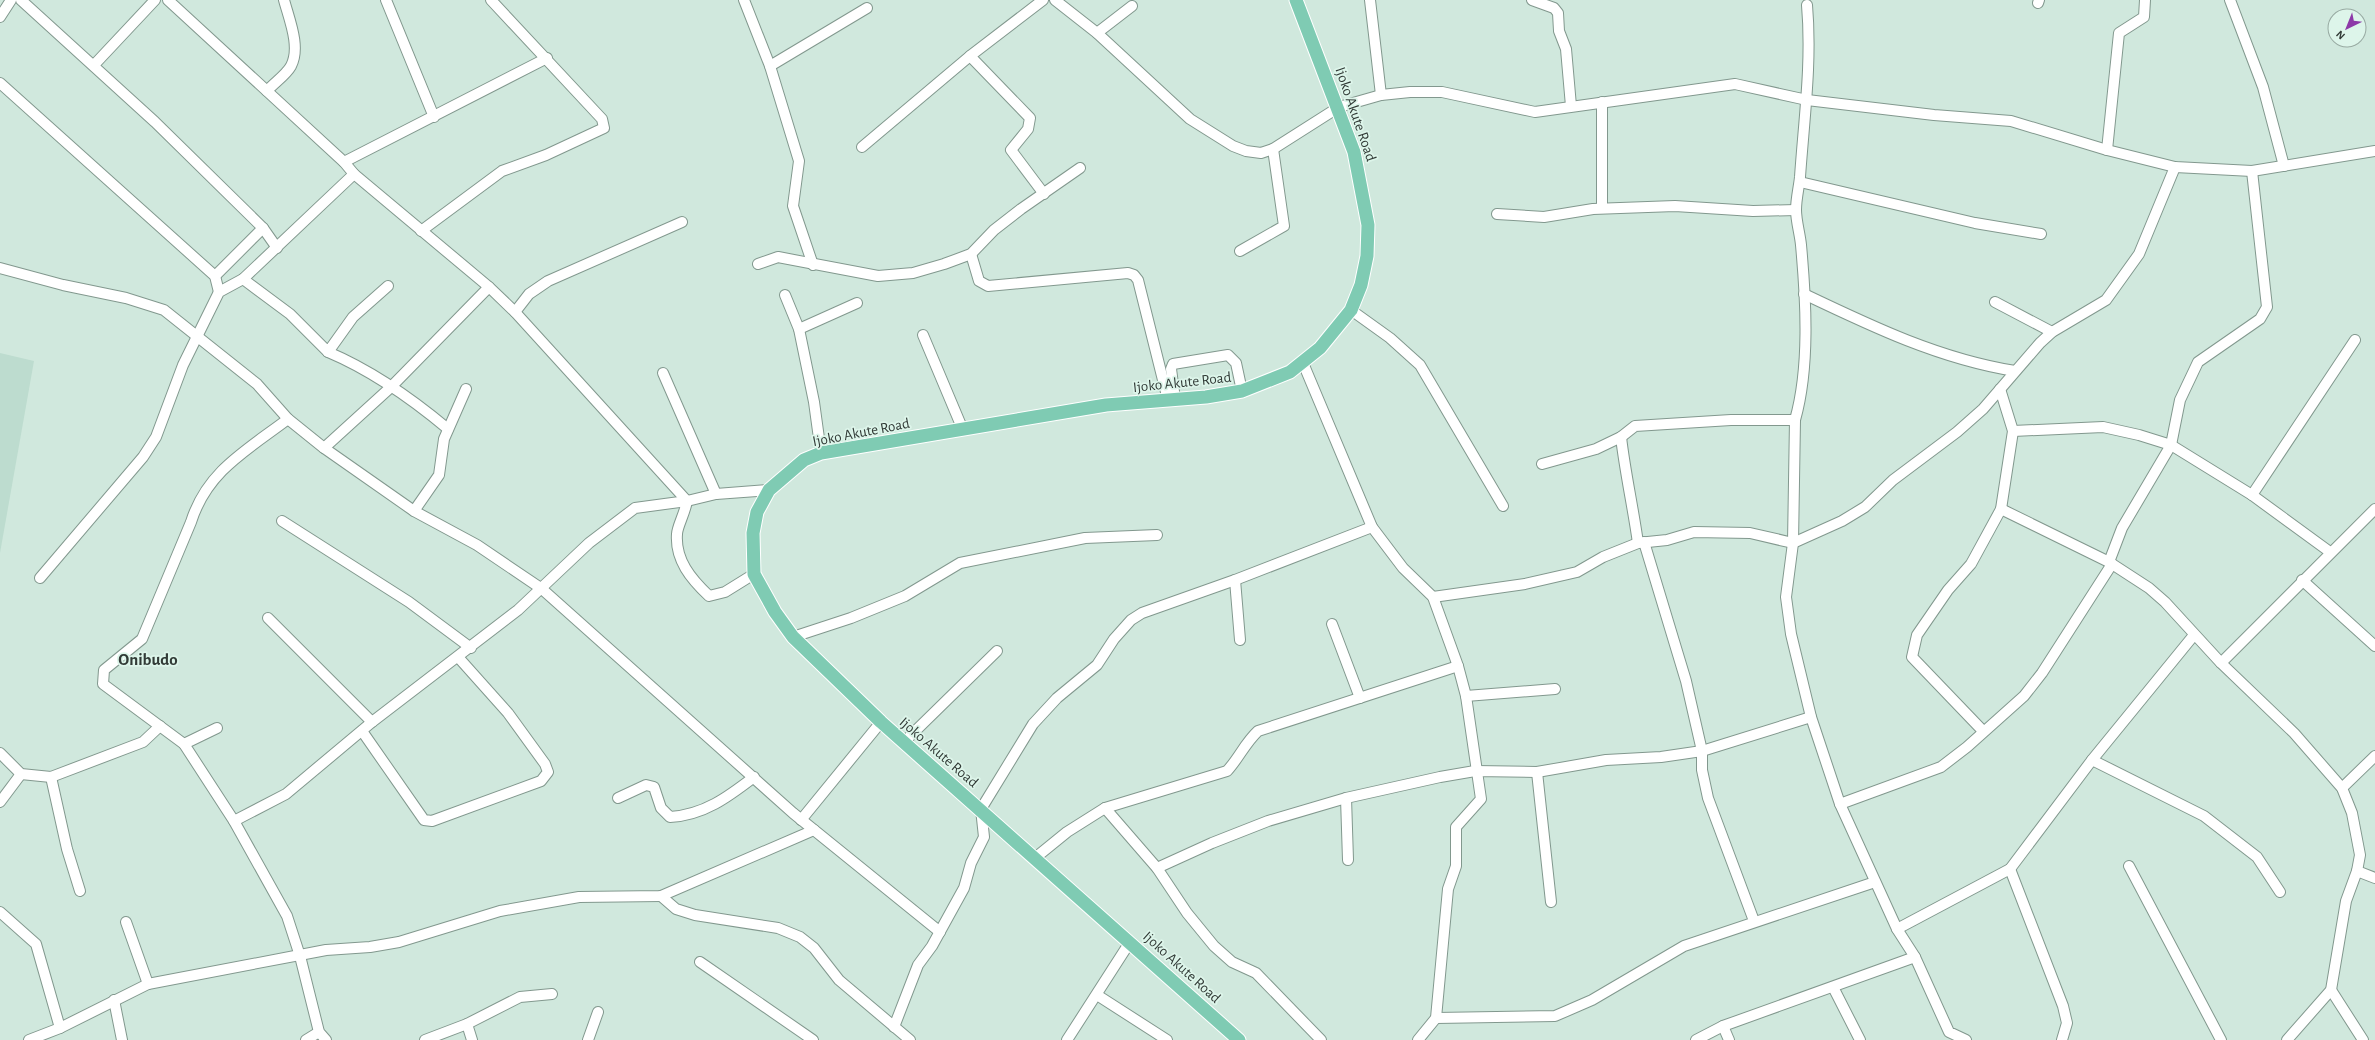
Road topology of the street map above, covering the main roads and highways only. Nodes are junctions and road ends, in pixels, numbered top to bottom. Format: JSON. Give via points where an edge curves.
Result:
{"nodes":[{"id":1,"x":1296,"y":0,"type":"edge"},
{"id":2,"x":1239,"y":1040,"type":"edge"}],
"edges":[{"from":1,"to":2,"type":"main road","name":"Ijoko Akute Road","via":[[1339,107],[1354,152],[1368,225],[1367,256],[1362,285],[1350,310],[1325,343],[1303,363],[1276,380],[1242,391],[1091,407],[820,453],[804,460],[769,490],[757,512],[753,533],[754,574],[775,612],[793,637],[881,722]]}]}
